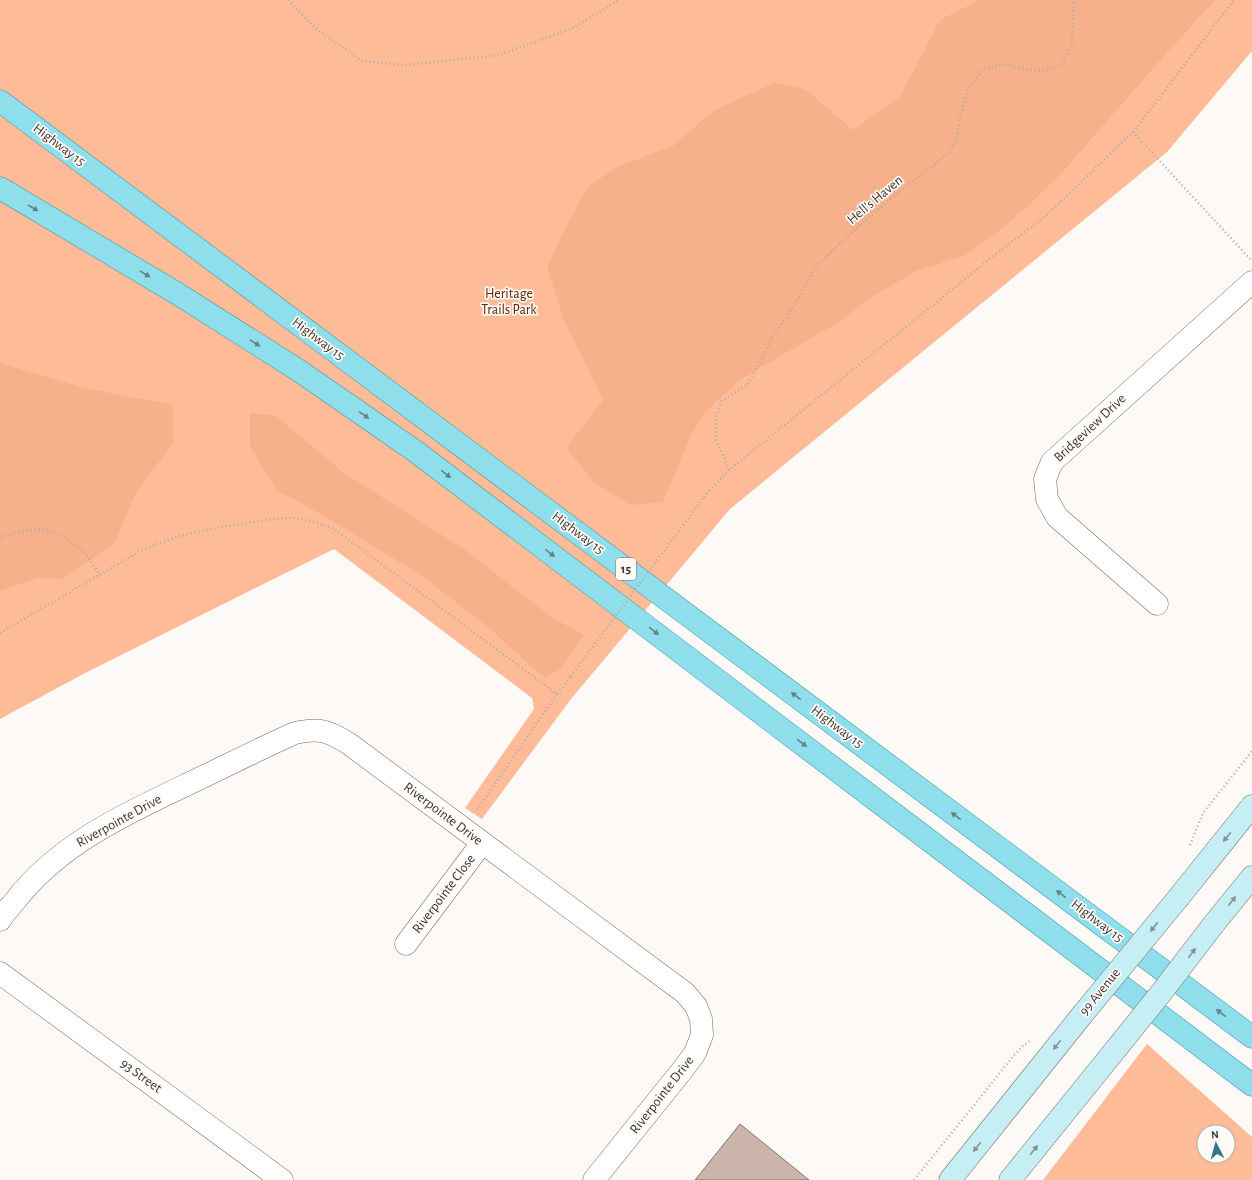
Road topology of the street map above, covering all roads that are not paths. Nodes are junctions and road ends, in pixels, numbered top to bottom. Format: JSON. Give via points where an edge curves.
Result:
{"nodes":[{"id":1,"x":0,"y":102,"type":"edge"},
{"id":2,"x":0,"y":188,"type":"edge"},
{"id":3,"x":1252,"y":282,"type":"edge"},
{"id":4,"x":1157,"y":604,"type":"dead end"},
{"id":5,"x":1252,"y":806,"type":"edge"},
{"id":6,"x":482,"y":843,"type":"junction"},
{"id":7,"x":1252,"y":877,"type":"edge"},
{"id":8,"x":0,"y":920,"type":"edge"},
{"id":9,"x":406,"y":944,"type":"dead end"},
{"id":10,"x":0,"y":973,"type":"edge"},
{"id":11,"x":1252,"y":1037,"type":"edge"},
{"id":12,"x":1252,"y":1085,"type":"edge"},
{"id":13,"x":282,"y":1180,"type":"edge"},
{"id":14,"x":594,"y":1180,"type":"edge"},
{"id":15,"x":950,"y":1180,"type":"edge"},
{"id":16,"x":1010,"y":1180,"type":"edge"}],
"edges":[{"from":11,"to":1,"type":"main road","name":"Highway 15","number":"15","one_way":true},
{"from":2,"to":12,"type":"main road","one_way":true,"via":[[178,294],[298,370],[415,451]]},
{"from":3,"to":4,"type":"street","name":"Bridgeview Drive","via":[[1052,462],[1045,480],[1047,499],[1057,517]]},
{"from":5,"to":15,"type":"main road","name":"99 Avenue","one_way":true,"bridge":true},
{"from":6,"to":8,"type":"street","name":"Riverpointe Drive","via":[[348,743],[335,735],[310,730],[276,741],[127,813],[96,831],[50,863],[25,887]]},
{"from":6,"to":9,"type":"street","name":"Riverpointe Close"},
{"from":6,"to":14,"type":"street","name":"Riverpointe Drive","via":[[685,993],[696,1006],[701,1019],[702,1035],[695,1053]]},
{"from":16,"to":7,"type":"main road","one_way":true,"bridge":true},
{"from":10,"to":13,"type":"street","name":"93 Street"}]}
